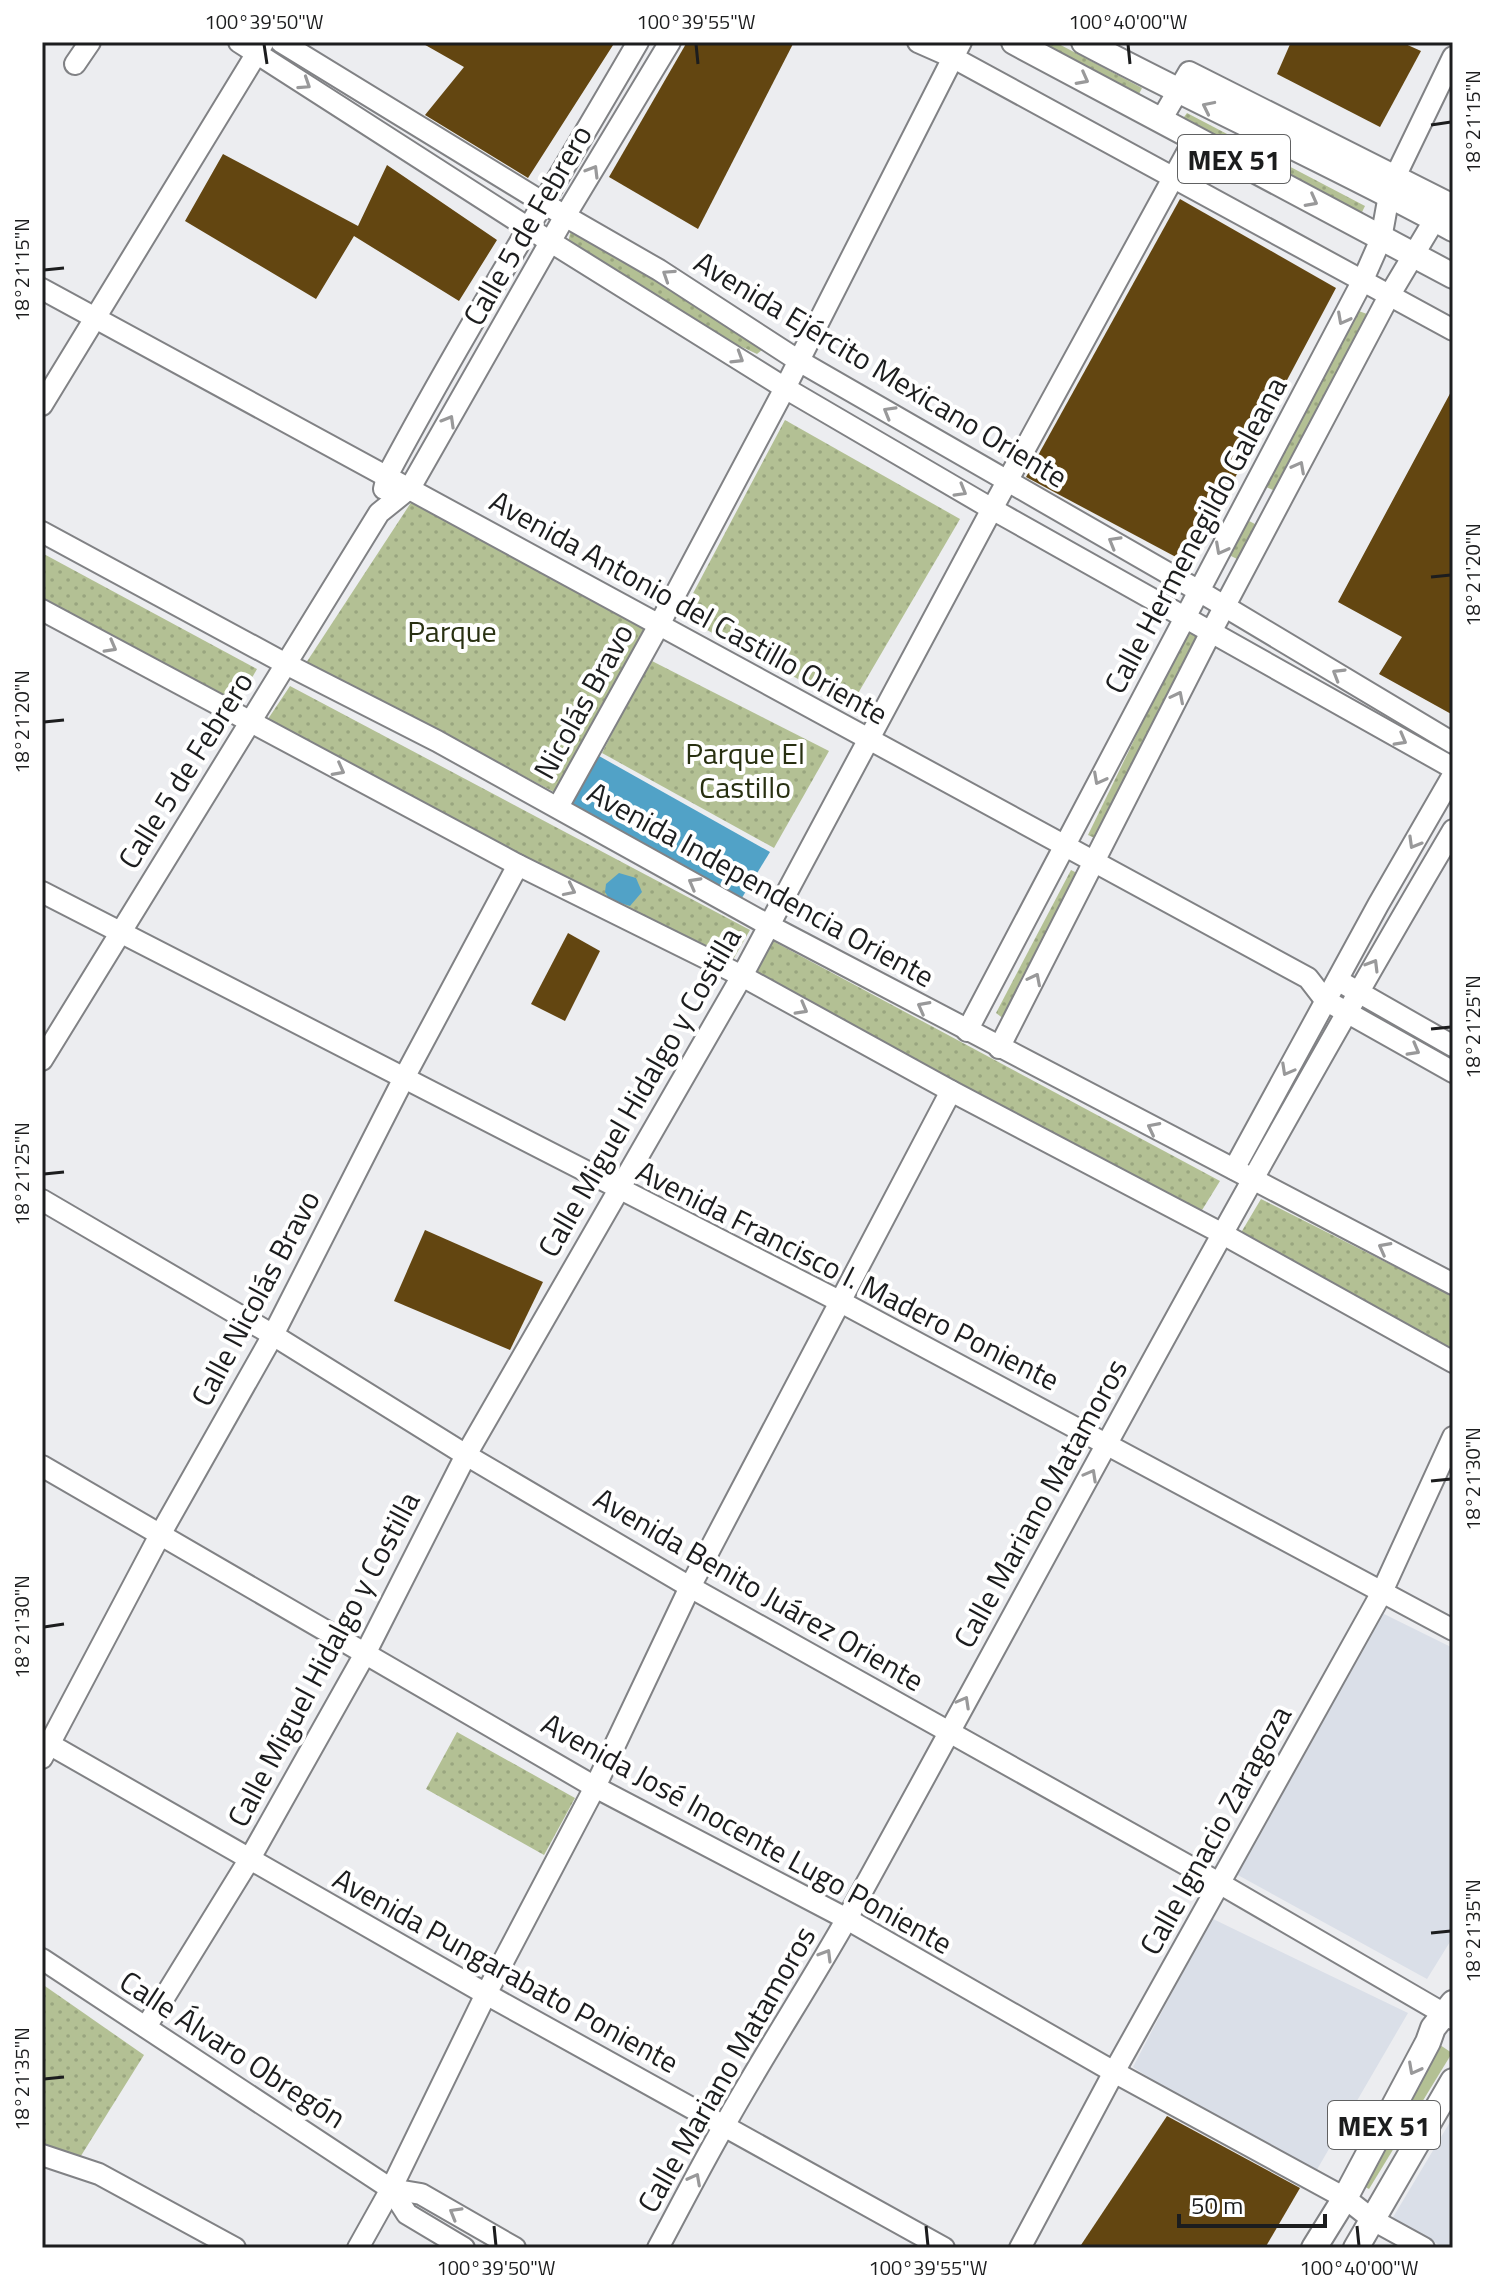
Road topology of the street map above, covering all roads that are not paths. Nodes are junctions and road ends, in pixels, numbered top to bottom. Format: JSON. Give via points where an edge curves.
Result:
{"nodes":[{"id":1,"x":90,"y":42,"type":"edge"},
{"id":2,"x":281,"y":42,"type":"edge"},
{"id":3,"x":638,"y":42,"type":"edge"},
{"id":4,"x":918,"y":42,"type":"edge"},
{"id":5,"x":1014,"y":42,"type":"edge"},
{"id":6,"x":1084,"y":42,"type":"edge"},
{"id":7,"x":253,"y":45,"type":"edge"},
{"id":8,"x":659,"y":46,"type":"edge"},
{"id":9,"x":957,"y":49,"type":"edge"},
{"id":10,"x":1453,"y":57,"type":"edge"},
{"id":11,"x":75,"y":64,"type":"dead end"},
{"id":12,"x":1177,"y":92,"type":"junction"},
{"id":13,"x":1161,"y":120,"type":"junction"},
{"id":14,"x":1195,"y":138,"type":"junction"},
{"id":15,"x":465,"y":155,"type":"junction"},
{"id":16,"x":1175,"y":176,"type":"junction"},
{"id":17,"x":451,"y":178,"type":"junction"},
{"id":18,"x":1392,"y":186,"type":"junction"},
{"id":19,"x":545,"y":203,"type":"junction"},
{"id":20,"x":565,"y":216,"type":"junction"},
{"id":21,"x":1447,"y":218,"type":"edge"},
{"id":22,"x":530,"y":229,"type":"junction"},
{"id":23,"x":1381,"y":239,"type":"junction"},
{"id":24,"x":551,"y":243,"type":"junction"},
{"id":25,"x":1413,"y":256,"type":"junction"},
{"id":26,"x":1453,"y":276,"type":"edge"},
{"id":27,"x":1362,"y":282,"type":"junction"},
{"id":28,"x":42,"y":289,"type":"edge"},
{"id":29,"x":1389,"y":296,"type":"junction"},
{"id":30,"x":95,"y":317,"type":"junction"},
{"id":31,"x":1453,"y":330,"type":"edge"},
{"id":32,"x":799,"y":361,"type":"junction"},
{"id":33,"x":785,"y":388,"type":"junction"},
{"id":34,"x":42,"y":405,"type":"edge"},
{"id":35,"x":387,"y":476,"type":"junction"},
{"id":36,"x":1008,"y":480,"type":"junction"},
{"id":37,"x":410,"y":488,"type":"junction"},
{"id":38,"x":1252,"y":491,"type":"junction"},
{"id":39,"x":1279,"y":505,"type":"junction"},
{"id":40,"x":992,"y":509,"type":"junction"},
{"id":41,"x":379,"y":513,"type":"junction"},
{"id":42,"x":42,"y":532,"type":"edge"},
{"id":43,"x":1199,"y":591,"type":"junction"},
{"id":44,"x":1226,"y":606,"type":"junction"},
{"id":45,"x":42,"y":610,"type":"edge"},
{"id":46,"x":1185,"y":616,"type":"junction"},
{"id":47,"x":659,"y":625,"type":"junction"},
{"id":48,"x":1211,"y":632,"type":"junction"},
{"id":49,"x":286,"y":664,"type":"junction"},
{"id":50,"x":1386,"y":703,"type":"junction"},
{"id":51,"x":251,"y":724,"type":"junction"},
{"id":52,"x":1372,"y":724,"type":"junction"},
{"id":53,"x":868,"y":738,"type":"junction"},
{"id":54,"x":1453,"y":743,"type":"edge"},
{"id":55,"x":1453,"y":768,"type":"edge"},
{"id":56,"x":1453,"y":775,"type":"edge"},
{"id":57,"x":558,"y":807,"type":"junction"},
{"id":58,"x":1453,"y":830,"type":"edge"},
{"id":59,"x":1065,"y":845,"type":"junction"},
{"id":60,"x":1094,"y":862,"type":"junction"},
{"id":61,"x":518,"y":865,"type":"junction"},
{"id":62,"x":42,"y":892,"type":"edge"},
{"id":63,"x":770,"y":926,"type":"junction"},
{"id":64,"x":120,"y":930,"type":"junction"},
{"id":65,"x":742,"y":976,"type":"junction"},
{"id":66,"x":1308,"y":978,"type":"junction"},
{"id":67,"x":1337,"y":980,"type":"junction"},
{"id":68,"x":1358,"y":991,"type":"junction"},
{"id":69,"x":1325,"y":1000,"type":"junction"},
{"id":70,"x":1347,"y":1012,"type":"junction"},
{"id":71,"x":967,"y":1031,"type":"junction"},
{"id":72,"x":1453,"y":1046,"type":"edge"},
{"id":73,"x":999,"y":1048,"type":"junction"},
{"id":74,"x":42,"y":1060,"type":"edge"},
{"id":75,"x":1453,"y":1072,"type":"edge"},
{"id":76,"x":405,"y":1076,"type":"junction"},
{"id":77,"x":951,"y":1091,"type":"junction"},
{"id":78,"x":1234,"y":1169,"type":"junction"},
{"id":79,"x":1254,"y":1180,"type":"junction"},
{"id":80,"x":618,"y":1189,"type":"junction"},
{"id":81,"x":42,"y":1200,"type":"edge"},
{"id":82,"x":1221,"y":1233,"type":"junction"},
{"id":83,"x":1453,"y":1284,"type":"edge"},
{"id":84,"x":839,"y":1301,"type":"junction"},
{"id":85,"x":273,"y":1335,"type":"junction"},
{"id":86,"x":1453,"y":1362,"type":"edge"},
{"id":87,"x":1453,"y":1437,"type":"edge"},
{"id":88,"x":1109,"y":1445,"type":"junction"},
{"id":89,"x":466,"y":1455,"type":"junction"},
{"id":90,"x":42,"y":1466,"type":"edge"},
{"id":91,"x":161,"y":1533,"type":"junction"},
{"id":92,"x":690,"y":1587,"type":"junction"},
{"id":93,"x":1381,"y":1594,"type":"junction"},
{"id":94,"x":1453,"y":1630,"type":"edge"},
{"id":95,"x":366,"y":1652,"type":"junction"},
{"id":96,"x":948,"y":1731,"type":"junction"},
{"id":97,"x":45,"y":1748,"type":"edge"},
{"id":98,"x":595,"y":1787,"type":"junction"},
{"id":99,"x":249,"y":1860,"type":"junction"},
{"id":100,"x":1219,"y":1883,"type":"junction"},
{"id":101,"x":847,"y":1919,"type":"junction"},
{"id":102,"x":42,"y":1959,"type":"edge"},
{"id":103,"x":486,"y":1994,"type":"junction"},
{"id":104,"x":1451,"y":2012,"type":"edge"},
{"id":105,"x":146,"y":2027,"type":"junction"},
{"id":106,"x":1114,"y":2072,"type":"junction"},
{"id":107,"x":1453,"y":2081,"type":"edge"},
{"id":108,"x":724,"y":2125,"type":"junction"},
{"id":109,"x":42,"y":2155,"type":"edge"},
{"id":110,"x":391,"y":2189,"type":"junction"},
{"id":111,"x":1345,"y":2198,"type":"junction"},
{"id":112,"x":1373,"y":2220,"type":"junction"},
{"id":113,"x":235,"y":2248,"type":"edge"},
{"id":114,"x":358,"y":2248,"type":"edge"},
{"id":115,"x":464,"y":2248,"type":"edge"},
{"id":116,"x":515,"y":2248,"type":"edge"},
{"id":117,"x":658,"y":2248,"type":"edge"},
{"id":118,"x":944,"y":2248,"type":"edge"},
{"id":119,"x":1020,"y":2248,"type":"edge"},
{"id":120,"x":1314,"y":2248,"type":"edge"},
{"id":121,"x":1356,"y":2248,"type":"edge"},
{"id":122,"x":1424,"y":2248,"type":"edge"}],
"edges":[{"from":1,"to":11,"type":"street"},
{"from":2,"to":15,"type":"street","name":"Avenida Ejército Mexicano Oriente"},
{"from":3,"to":19,"type":"street","name":"Calle 5 de Febrero"},
{"from":4,"to":9,"type":"street"},
{"from":5,"to":13,"type":"main road","number":"MEX 51","one_way":true},
{"from":6,"to":12,"type":"main road","number":"MEX 51"},
{"from":7,"to":17,"type":"street","name":"Avenida Ejército Mexicano Oriente","one_way":true},
{"from":7,"to":30,"type":"street"},
{"from":20,"to":8,"type":"street","name":"Calle 5 de Febrero","one_way":true},
{"from":9,"to":16,"type":"street"},
{"from":9,"to":32,"type":"street"},
{"from":10,"to":18,"type":"street","name":"Calle Hermenegildo Galeana"},
{"from":12,"to":13,"type":"street"},
{"from":12,"to":18,"type":"main road","number":"MEX 51"},
{"from":13,"to":14,"type":"main road","number":"MEX 51"},
{"from":14,"to":16,"type":"street","name":"Calle Miguel Hidalgo y Costilla"},
{"from":14,"to":23,"type":"main road","number":"MEX 51","one_way":true},
{"from":15,"to":17,"type":"street"},
{"from":15,"to":19,"type":"street","name":"Avenida Ejército Mexicano Oriente"},
{"from":16,"to":27,"type":"street"},
{"from":16,"to":36,"type":"street","name":"Calle Miguel Hidalgo y Costilla"},
{"from":17,"to":22,"type":"street","name":"Avenida Ejército Mexicano Oriente"},
{"from":18,"to":21,"type":"main road","number":"MEX 51"},
{"from":18,"to":23,"type":"street","name":"Calle Hermenegildo Galeana"},
{"from":19,"to":20,"type":"street","name":"Avenida Ejército Mexicano Oriente"},
{"from":19,"to":22,"type":"street","name":"Calle 5 de Febrero"},
{"from":20,"to":24,"type":"street","name":"Calle 5 de Febrero"},
{"from":32,"to":20,"type":"street","name":"Avenida Ejército Mexicano Oriente","one_way":true},
{"from":21,"to":25,"type":"street","name":"Calle Hermenegildo Galeana"},
{"from":22,"to":24,"type":"street","name":"Avenida Ejército Mexicano Oriente"},
{"from":22,"to":35,"type":"street","name":"Calle 5 de Febrero"},
{"from":23,"to":25,"type":"main road","number":"MEX 51"},
{"from":23,"to":27,"type":"street","name":"Calle Hermenegildo Galeana"},
{"from":24,"to":33,"type":"street","name":"Avenida Ejército Mexicano Oriente","one_way":true},
{"from":37,"to":24,"type":"street","name":"Calle 5 de Febrero","one_way":true},
{"from":25,"to":26,"type":"main road","number":"MEX 51"},
{"from":25,"to":29,"type":"street","name":"Calle Hermenegildo Galeana"},
{"from":27,"to":29,"type":"street"},
{"from":27,"to":38,"type":"street","name":"Calle Hermenegildo Galeana","one_way":true},
{"from":28,"to":30,"type":"street","name":"Avenida Antonio del Castillo Oriente"},
{"from":29,"to":31,"type":"street"},
{"from":39,"to":29,"type":"street","name":"Calle Hermenegildo Galeana","one_way":true},
{"from":30,"to":34,"type":"street"},
{"from":30,"to":35,"type":"street","name":"Avenida Antonio del Castillo Oriente"},
{"from":32,"to":33,"type":"street"},
{"from":36,"to":32,"type":"street","name":"Avenida Ejército Mexicano Oriente","one_way":true},
{"from":33,"to":40,"type":"street","name":"Avenida Ejército Mexicano Oriente","one_way":true},
{"from":33,"to":47,"type":"street"},
{"from":35,"to":37,"type":"street","name":"Avenida Antonio del Castillo Oriente"},
{"from":35,"to":41,"type":"street","name":"Calle 5 de Febrero"},
{"from":36,"to":40,"type":"street","name":"Calle Miguel Hidalgo y Costilla"},
{"from":43,"to":36,"type":"street","name":"Avenida Ejército Mexicano Oriente","one_way":true},
{"from":37,"to":41,"type":"street","name":"Calle 5 de Febrero"},
{"from":37,"to":47,"type":"street","name":"Avenida Antonio del Castillo Oriente"},
{"from":38,"to":39,"type":"street"},
{"from":38,"to":43,"type":"street","name":"Calle Hermenegildo Galeana","one_way":true},
{"from":39,"to":44,"type":"street","name":"Calle Hermenegildo Galeana"},
{"from":40,"to":46,"type":"street","name":"Avenida Ejército Mexicano Oriente"},
{"from":40,"to":53,"type":"street","name":"Calle Miguel Hidalgo y Costilla"},
{"from":41,"to":49,"type":"street","name":"Calle 5 de Febrero"},
{"from":42,"to":49,"type":"street","name":"Avenida Independencia Oriente"},
{"from":43,"to":44,"type":"street","name":"Avenida Ejército Mexicano Oriente"},
{"from":43,"to":46,"type":"street","name":"Calle Hermenegildo Galeana"},
{"from":44,"to":48,"type":"street","name":"Calle Hermenegildo Galeana"},
{"from":50,"to":44,"type":"street","name":"Avenida Ejército Mexicano Oriente","one_way":true},
{"from":45,"to":51,"type":"street","one_way":true},
{"from":46,"to":48,"type":"street","name":"Avenida Ejército Mexicano Oriente"},
{"from":46,"to":59,"type":"street","name":"Calle Hermenegildo Galeana","one_way":true},
{"from":47,"to":53,"type":"street","name":"Avenida Antonio del Castillo Oriente"},
{"from":47,"to":57,"type":"street","name":"Nicolás Bravo"},
{"from":48,"to":52,"type":"street","name":"Avenida Ejército Mexicano Oriente"},
{"from":60,"to":48,"type":"street","name":"Calle Hermenegildo Galeana","one_way":true},
{"from":49,"to":51,"type":"street","name":"Calle 5 de Febrero"},
{"from":49,"to":57,"type":"street","name":"Avenida Independencia Oriente"},
{"from":50,"to":52,"type":"street"},
{"from":50,"to":54,"type":"street","name":"Avenida Ejército Mexicano Oriente"},
{"from":51,"to":61,"type":"street","one_way":true},
{"from":51,"to":64,"type":"street","name":"Calle 5 de Febrero"},
{"from":52,"to":55,"type":"street","name":"Avenida Ejército Mexicano Oriente","one_way":true},
{"from":53,"to":59,"type":"street","name":"Avenida Antonio del Castillo Oriente"},
{"from":53,"to":63,"type":"street","name":"Calle Miguel Hidalgo y Costilla"},
{"from":56,"to":67,"type":"street","one_way":true},
{"from":63,"to":57,"type":"street","name":"Avenida Independencia Oriente","one_way":true},
{"from":68,"to":58,"type":"street","name":"Calle Mariano Matamoros","one_way":true},
{"from":59,"to":60,"type":"street","name":"Avenida Antonio del Castillo Oriente"},
{"from":59,"to":71,"type":"street","name":"Calle Hermenegildo Galeana"},
{"from":60,"to":66,"type":"street","name":"Avenida Antonio del Castillo Oriente"},
{"from":73,"to":60,"type":"street","name":"Calle Hermenegildo Galeana","one_way":true},
{"from":61,"to":65,"type":"street","one_way":true},
{"from":61,"to":76,"type":"street","name":"Calle Nicolás Bravo"},
{"from":62,"to":64,"type":"street","name":"Avenida Francisco I. Madero Poniente"},
{"from":63,"to":65,"type":"street","name":"Calle Miguel Hidalgo y Costilla"},
{"from":71,"to":63,"type":"street","name":"Avenida Independencia Oriente","one_way":true},
{"from":64,"to":74,"type":"street","name":"Calle 5 de Febrero"},
{"from":64,"to":76,"type":"street","name":"Avenida Francisco I. Madero Poniente"},
{"from":65,"to":77,"type":"street","one_way":true},
{"from":65,"to":80,"type":"street","name":"Calle Miguel Hidalgo y Costilla"},
{"from":66,"to":67,"type":"street","name":"Avenida Antonio del Castillo Oriente"},
{"from":66,"to":69,"type":"street","name":"Avenida Antonio del Castillo Oriente"},
{"from":67,"to":68,"type":"street","name":"Avenida Antonio del Castillo Oriente"},
{"from":67,"to":69,"type":"street"},
{"from":68,"to":70,"type":"street","name":"Calle Mariano Matamoros"},
{"from":68,"to":72,"type":"street","name":"Avenida Antonio del Castillo Oriente"},
{"from":69,"to":70,"type":"street","name":"Avenida Antonio del Castillo Oriente"},
{"from":69,"to":78,"type":"street","one_way":true},
{"from":70,"to":75,"type":"street","name":"Avenida Antonio del Castillo Oriente","one_way":true},
{"from":70,"to":79,"type":"street","name":"Calle Mariano Matamoros"},
{"from":71,"to":73,"type":"street","name":"Avenida Independencia Oriente"},
{"from":78,"to":73,"type":"street","name":"Avenida Independencia Oriente","one_way":true},
{"from":76,"to":80,"type":"street","name":"Avenida Francisco I. Madero Poniente"},
{"from":76,"to":85,"type":"street","name":"Calle Nicolás Bravo"},
{"from":77,"to":82,"type":"street"},
{"from":77,"to":84,"type":"street"},
{"from":78,"to":79,"type":"street","name":"Avenida Independencia Oriente"},
{"from":79,"to":82,"type":"street","name":"Calle Mariano Matamoros"},
{"from":83,"to":79,"type":"street","name":"Avenida Independencia Oriente","one_way":true},
{"from":80,"to":84,"type":"street","name":"Avenida Francisco I. Madero Poniente"},
{"from":80,"to":89,"type":"street","name":"Calle Miguel Hidalgo y Costilla"},
{"from":81,"to":85,"type":"street","name":"Avenida Benito Juárez Oriente"},
{"from":82,"to":86,"type":"street"},
{"from":82,"to":88,"type":"street","name":"Calle Mariano Matamoros"},
{"from":84,"to":88,"type":"street","name":"Avenida Francisco I. Madero Poniente"},
{"from":84,"to":92,"type":"street"},
{"from":85,"to":89,"type":"street","name":"Avenida Benito Juárez Oriente"},
{"from":85,"to":91,"type":"street","name":"Calle Nicolás Bravo"},
{"from":87,"to":93,"type":"street","name":"Calle Ignacio Zaragoza"},
{"from":88,"to":93,"type":"street","name":"Avenida Francisco I. Madero Poniente"},
{"from":96,"to":88,"type":"street","name":"Calle Mariano Matamoros","one_way":true},
{"from":89,"to":92,"type":"street","name":"Avenida Benito Juárez Oriente"},
{"from":89,"to":95,"type":"street","name":"Calle Miguel Hidalgo y Costilla"},
{"from":90,"to":91,"type":"street","name":"Avenida José Inocente Lugo Poniente"},
{"from":91,"to":95,"type":"street","name":"Avenida José Inocente Lugo Poniente"},
{"from":91,"to":97,"type":"street","name":"Calle Nicolás Bravo"},
{"from":92,"to":96,"type":"street","name":"Avenida Benito Juárez Oriente"},
{"from":92,"to":98,"type":"street"},
{"from":93,"to":94,"type":"street","name":"Avenida Francisco I. Madero Poniente"},
{"from":93,"to":100,"type":"street","name":"Calle Ignacio Zaragoza"},
{"from":95,"to":98,"type":"street","name":"Avenida José Inocente Lugo Poniente"},
{"from":95,"to":99,"type":"street","name":"Calle Miguel Hidalgo y Costilla"},
{"from":96,"to":100,"type":"street","name":"Avenida Benito Juárez Oriente"},
{"from":96,"to":101,"type":"street","name":"Calle Mariano Matamoros"},
{"from":97,"to":99,"type":"street","name":"Avenida Pungarabato Poniente"},
{"from":98,"to":101,"type":"street","name":"Avenida José Inocente Lugo Poniente"},
{"from":98,"to":103,"type":"street"},
{"from":99,"to":103,"type":"street","name":"Avenida Pungarabato Poniente"},
{"from":99,"to":105,"type":"street","name":"Calle Miguel Hidalgo y Costilla"},
{"from":100,"to":104,"type":"street","name":"Avenida Benito Juárez Oriente"},
{"from":100,"to":106,"type":"street","name":"Calle Ignacio Zaragoza"},
{"from":101,"to":106,"type":"street","name":"Avenida José Inocente Lugo Poniente"},
{"from":108,"to":101,"type":"street","name":"Calle Mariano Matamoros","one_way":true},
{"from":102,"to":105,"type":"street","name":"Calle Álvaro Obregón"},
{"from":103,"to":108,"type":"street","name":"Avenida Pungarabato Poniente"},
{"from":103,"to":110,"type":"street"},
{"from":104,"to":111,"type":"main road","number":"MEX 51","one_way":true,"via":[[1433,2028]]},
{"from":105,"to":110,"type":"street","name":"Calle Álvaro Obregón"},
{"from":106,"to":111,"type":"street","name":"Avenida José Inocente Lugo Poniente"},
{"from":106,"to":119,"type":"street","name":"Calle Ignacio Zaragoza"},
{"from":107,"to":112,"type":"main road","number":"MEX 51"},
{"from":117,"to":108,"type":"street","name":"Calle Mariano Matamoros","one_way":true},
{"from":108,"to":118,"type":"street","name":"Avenida Pungarabato Poniente"},
{"from":109,"to":113,"type":"street","via":[[99,2174]]},
{"from":110,"to":114,"type":"street"},
{"from":110,"to":115,"type":"street","via":[[407,2214]]},
{"from":116,"to":110,"type":"street","one_way":true,"via":[[421,2194]]},
{"from":111,"to":112,"type":"street","name":"Avenida José Inocente Lugo Poniente"},
{"from":111,"to":120,"type":"main road","number":"MEX 51"},
{"from":112,"to":121,"type":"main road","number":"MEX 51"},
{"from":112,"to":122,"type":"street","name":"Avenida José Inocente Lugo Poniente"}]}
